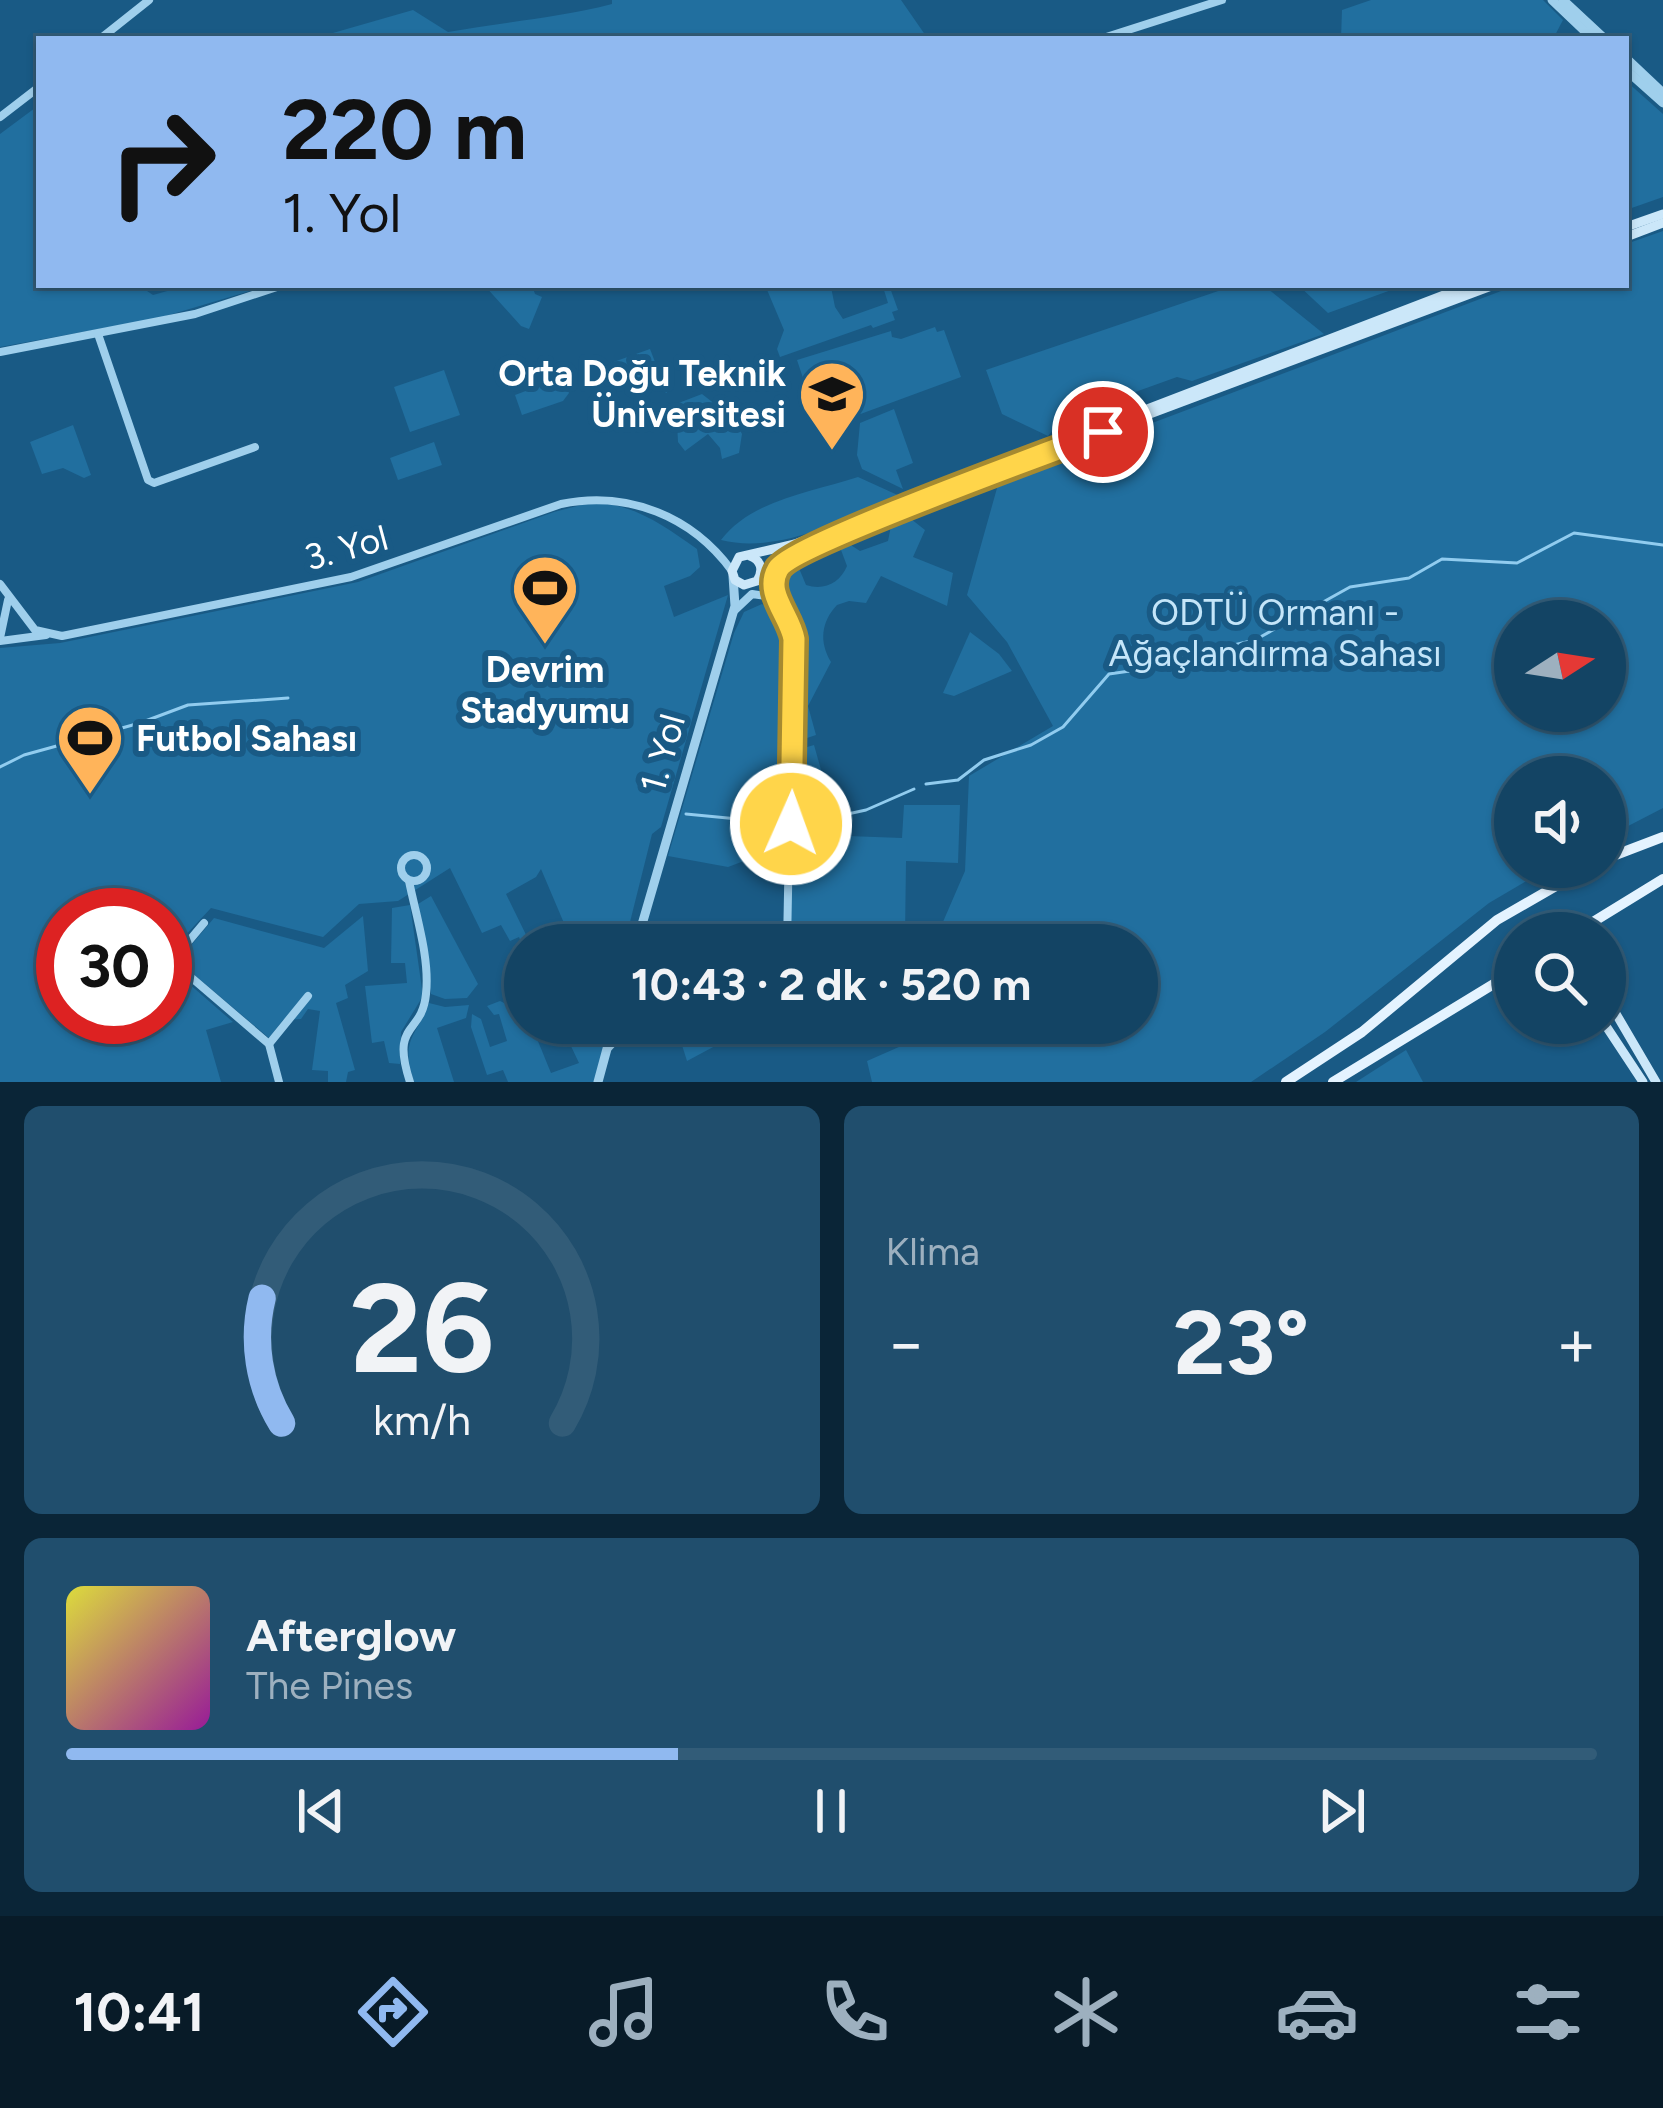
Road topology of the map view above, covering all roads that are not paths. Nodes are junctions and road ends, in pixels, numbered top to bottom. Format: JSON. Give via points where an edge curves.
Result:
{"nodes":[{"id":1,"x":149,"y":0,"type":"edge"},
{"id":2,"x":1222,"y":0,"type":"edge"},
{"id":3,"x":1552,"y":0,"type":"edge"},
{"id":4,"x":1563,"y":0,"type":"edge"},
{"id":5,"x":1591,"y":34,"type":"edge"},
{"id":6,"x":104,"y":36,"type":"edge"},
{"id":7,"x":1109,"y":36,"type":"edge"},
{"id":8,"x":1629,"y":65,"type":"edge"},
{"id":9,"x":1629,"y":65,"type":"edge"},
{"id":10,"x":36,"y":89,"type":"edge"},
{"id":11,"x":1663,"y":92,"type":"edge"},
{"id":12,"x":1663,"y":103,"type":"edge"},
{"id":13,"x":0,"y":117,"type":"edge"},
{"id":14,"x":1663,"y":214,"type":"edge"},
{"id":15,"x":1663,"y":223,"type":"edge"},
{"id":16,"x":1629,"y":226,"type":"edge"},
{"id":17,"x":1629,"y":236,"type":"edge"},
{"id":18,"x":274,"y":288,"type":"edge"},
{"id":19,"x":1463,"y":288,"type":"edge"},
{"id":20,"x":1485,"y":288,"type":"edge"},
{"id":21,"x":98,"y":334,"type":"junction"},
{"id":22,"x":1341,"y":338,"type":"junction"},
{"id":23,"x":0,"y":352,"type":"edge"},
{"id":24,"x":255,"y":447,"type":"dead end"},
{"id":25,"x":924,"y":497,"type":"junction"},
{"id":26,"x":713,"y":548,"type":"junction"},
{"id":27,"x":747,"y":555,"type":"junction"},
{"id":28,"x":790,"y":557,"type":"junction"},
{"id":29,"x":732,"y":573,"type":"junction"},
{"id":30,"x":761,"y":574,"type":"junction"},
{"id":31,"x":0,"y":584,"type":"edge"},
{"id":32,"x":8,"y":598,"type":"junction"},
{"id":33,"x":777,"y":602,"type":"junction"},
{"id":34,"x":732,"y":614,"type":"junction"},
{"id":35,"x":48,"y":635,"type":"junction"},
{"id":36,"x":0,"y":639,"type":"edge"},
{"id":37,"x":1663,"y":837,"type":"edge"},
{"id":38,"x":1626,"y":852,"type":"edge"},
{"id":39,"x":1663,"y":879,"type":"edge"},
{"id":40,"x":410,"y":881,"type":"dead end"},
{"id":41,"x":1553,"y":888,"type":"edge"},
{"id":42,"x":1608,"y":912,"type":"edge"},
{"id":43,"x":204,"y":922,"type":"dead end"},
{"id":44,"x":642,"y":924,"type":"edge"},
{"id":45,"x":787,"y":924,"type":"edge"},
{"id":46,"x":1494,"y":984,"type":"edge"},
{"id":47,"x":308,"y":996,"type":"dead end"},
{"id":48,"x":1626,"y":1030,"type":"edge"},
{"id":49,"x":269,"y":1044,"type":"junction"},
{"id":50,"x":608,"y":1044,"type":"edge"},
{"id":51,"x":613,"y":1044,"type":"edge"},
{"id":52,"x":1618,"y":1044,"type":"edge"},
{"id":53,"x":605,"y":1053,"type":"junction"},
{"id":54,"x":279,"y":1082,"type":"edge"},
{"id":55,"x":410,"y":1082,"type":"edge"},
{"id":56,"x":598,"y":1082,"type":"edge"},
{"id":57,"x":1286,"y":1082,"type":"edge"},
{"id":58,"x":1334,"y":1082,"type":"edge"},
{"id":59,"x":1643,"y":1082,"type":"edge"},
{"id":60,"x":1656,"y":1082,"type":"edge"}],
"edges":[{"from":1,"to":6,"type":"street"},
{"from":2,"to":7,"type":"street"},
{"from":3,"to":5,"type":"street"},
{"from":4,"to":5,"type":"street"},
{"from":8,"to":11,"type":"street"},
{"from":9,"to":12,"type":"street"},
{"from":10,"to":13,"type":"street"},
{"from":14,"to":16,"type":"main road"},
{"from":15,"to":17,"type":"main road"},
{"from":18,"to":21,"type":"street"},
{"from":19,"to":22,"type":"main road"},
{"from":20,"to":22,"type":"main road"},
{"from":21,"to":23,"type":"street"},
{"from":21,"to":24,"type":"street","via":[[148,480]]},
{"from":22,"to":25,"type":"main road"},
{"from":25,"to":27,"type":"main road"},
{"from":25,"to":28,"type":"main road"},
{"from":26,"to":27,"type":"street","name":"3. Yol"},
{"from":26,"to":29,"type":"street","name":"3. Yol"},
{"from":26,"to":35,"type":"street","name":"3. Yol","via":[[637,504],[587,498],[351,578]]},
{"from":27,"to":29,"type":"main road"},
{"from":27,"to":30,"type":"main road"},
{"from":28,"to":30,"type":"main road"},
{"from":28,"to":33,"type":"street","via":[[775,575]]},
{"from":29,"to":30,"type":"main road","via":[[748,585]]},
{"from":29,"to":34,"type":"street","name":"1. Yol"},
{"from":30,"to":33,"type":"street"},
{"from":31,"to":32,"type":"street"},
{"from":32,"to":35,"type":"street"},
{"from":32,"to":36,"type":"street"},
{"from":33,"to":34,"type":"street","via":[[756,592]]},
{"from":33,"to":45,"type":"street","via":[[794,639]]},
{"from":34,"to":44,"type":"street","name":"1. Yol"},
{"from":35,"to":36,"type":"street","name":"3. Yol"},
{"from":37,"to":38,"type":"main road"},
{"from":39,"to":42,"type":"main road"},
{"from":40,"to":55,"type":"street","via":[[427,998],[403,1039]]},
{"from":41,"to":57,"type":"main road","via":[[1497,920],[1362,1032]]},
{"from":43,"to":49,"type":"street","via":[[172,961]]},
{"from":46,"to":58,"type":"main road"},
{"from":47,"to":49,"type":"street"},
{"from":48,"to":60,"type":"main road"},
{"from":49,"to":54,"type":"street"},
{"from":50,"to":53,"type":"street"},
{"from":51,"to":53,"type":"street"},
{"from":52,"to":59,"type":"main road"},
{"from":53,"to":56,"type":"street"}]}
